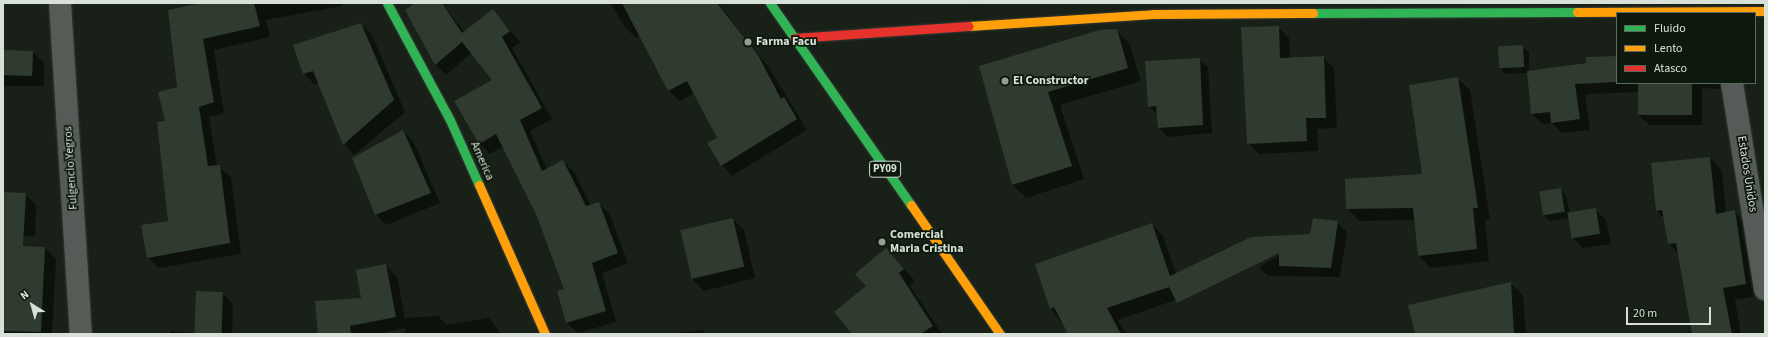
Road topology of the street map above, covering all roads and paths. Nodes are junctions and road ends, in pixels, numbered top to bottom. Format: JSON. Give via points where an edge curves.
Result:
{"nodes":[{"id":1,"x":60,"y":3,"type":"edge"},
{"id":2,"x":387,"y":3,"type":"edge"},
{"id":3,"x":770,"y":3,"type":"edge"},
{"id":4,"x":1720,"y":9,"type":"edge"},
{"id":5,"x":1765,"y":11,"type":"edge"},
{"id":6,"x":794,"y":38,"type":"junction"},
{"id":7,"x":1732,"y":84,"type":"edge"},
{"id":8,"x":1765,"y":289,"type":"edge"},
{"id":9,"x":81,"y":334,"type":"edge"},
{"id":10,"x":544,"y":334,"type":"edge"},
{"id":11,"x":1000,"y":334,"type":"edge"}],
"edges":[{"from":1,"to":9,"type":"street","name":"Fulgencio Yegros"},
{"from":2,"to":10,"type":"main road","name":"America","via":[[450,120]]},
{"from":3,"to":6,"type":"main road","number":"PY09"},
{"from":4,"to":5,"type":"main road"},
{"from":4,"to":6,"type":"main road","via":[[1154,14],[912,28]]},
{"from":6,"to":11,"type":"main road","number":"PY09"},
{"from":7,"to":8,"type":"street","name":"Estados Unidos"}]}
